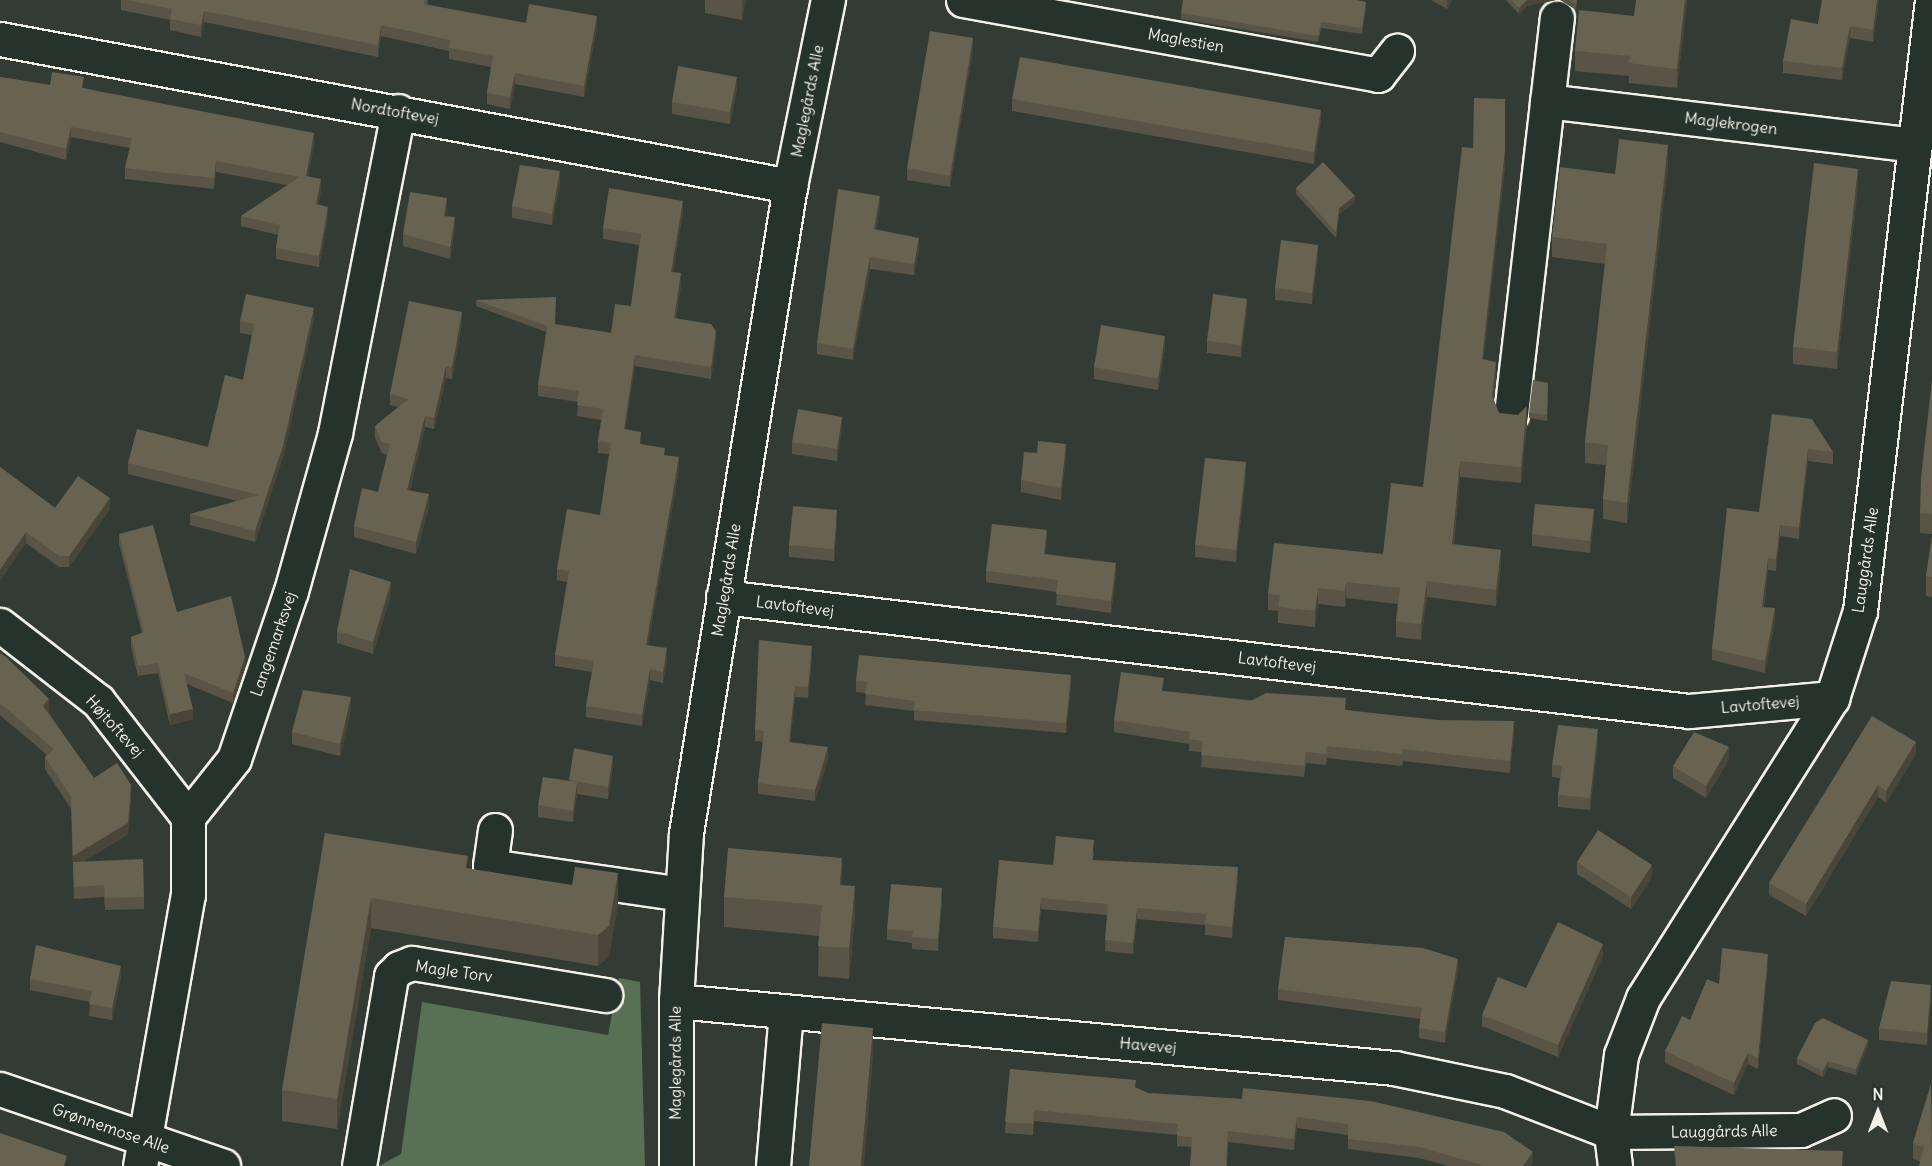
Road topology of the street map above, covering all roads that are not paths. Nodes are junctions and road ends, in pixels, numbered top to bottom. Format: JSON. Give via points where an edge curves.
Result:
{"nodes":[{"id":1,"x":828,"y":0,"type":"edge"},
{"id":2,"x":963,"y":0,"type":"edge"},
{"id":3,"x":1932,"y":0,"type":"edge"},
{"id":4,"x":1557,"y":18,"type":"dead end"},
{"id":5,"x":0,"y":39,"type":"edge"},
{"id":6,"x":1397,"y":51,"type":"dead end"},
{"id":7,"x":1547,"y":101,"type":"junction"},
{"id":8,"x":398,"y":111,"type":"junction"},
{"id":9,"x":1914,"y":145,"type":"junction"},
{"id":10,"x":790,"y":186,"type":"junction"},
{"id":11,"x":1511,"y":414,"type":"edge"},
{"id":12,"x":723,"y":597,"type":"junction"},
{"id":13,"x":0,"y":626,"type":"edge"},
{"id":14,"x":1832,"y":698,"type":"junction"},
{"id":15,"x":188,"y":817,"type":"junction"},
{"id":16,"x":495,"y":830,"type":"dead end"},
{"id":17,"x":682,"y":894,"type":"junction"},
{"id":18,"x":605,"y":994,"type":"dead end"},
{"id":19,"x":676,"y":1001,"type":"junction"},
{"id":20,"x":786,"y":1011,"type":"junction"},
{"id":21,"x":0,"y":1089,"type":"edge"},
{"id":22,"x":1834,"y":1115,"type":"dead end"},
{"id":23,"x":1611,"y":1132,"type":"junction"},
{"id":24,"x":143,"y":1153,"type":"edge"},
{"id":25,"x":223,"y":1166,"type":"edge"},
{"id":26,"x":359,"y":1166,"type":"edge"},
{"id":27,"x":676,"y":1166,"type":"edge"},
{"id":28,"x":773,"y":1166,"type":"edge"},
{"id":29,"x":1615,"y":1166,"type":"edge"}],
"edges":[{"from":1,"to":10,"type":"street","name":"Maglegårds Alle"},
{"from":2,"to":6,"type":"street","name":"Maglestien","via":[[1378,75]]},
{"from":3,"to":9,"type":"street","name":"Lauggårds Alle"},
{"from":4,"to":7,"type":"street"},
{"from":5,"to":8,"type":"street","name":"Nordtoftevej"},
{"from":7,"to":9,"type":"street","name":"Maglekrogen"},
{"from":7,"to":11,"type":"street"},
{"from":8,"to":10,"type":"street","name":"Nordtoftevej"},
{"from":8,"to":15,"type":"street","name":"Langemarksvej","via":[[335,433],[291,591],[234,759]]},
{"from":9,"to":14,"type":"street","name":"Lauggårds Alle","via":[[1860,611]]},
{"from":10,"to":12,"type":"street","name":"Maglegårds Alle"},
{"from":12,"to":14,"type":"street","name":"Lavtoftevej","via":[[1689,711]]},
{"from":12,"to":17,"type":"street","name":"Maglegårds Alle","via":[[686,833]]},
{"from":13,"to":15,"type":"street","name":"Højtoftevej","via":[[98,701]]},
{"from":14,"to":23,"type":"street","name":"Lauggårds Alle","via":[[1643,998],[1621,1055]]},
{"from":15,"to":24,"type":"street","via":[[188,895]]},
{"from":16,"to":17,"type":"street","via":[[490,866]]},
{"from":17,"to":19,"type":"street","name":"Maglegårds Alle"},
{"from":18,"to":26,"type":"street","name":"Magle Torv","via":[[412,963],[399,968],[391,976]]},
{"from":19,"to":20,"type":"street","name":"Havevej"},
{"from":19,"to":27,"type":"street","name":"Maglegårds Alle"},
{"from":20,"to":23,"type":"street","name":"Havevej","via":[[1394,1068],[1505,1091]]},
{"from":20,"to":28,"type":"street"},
{"from":21,"to":24,"type":"street","name":"Grønnemose Alle"},
{"from":22,"to":23,"type":"street","name":"Lauggårds Alle","via":[[1802,1130]]},
{"from":23,"to":29,"type":"street","name":"Lauggårds Alle"},
{"from":24,"to":25,"type":"street","name":"Grønnemose Alle"}]}
